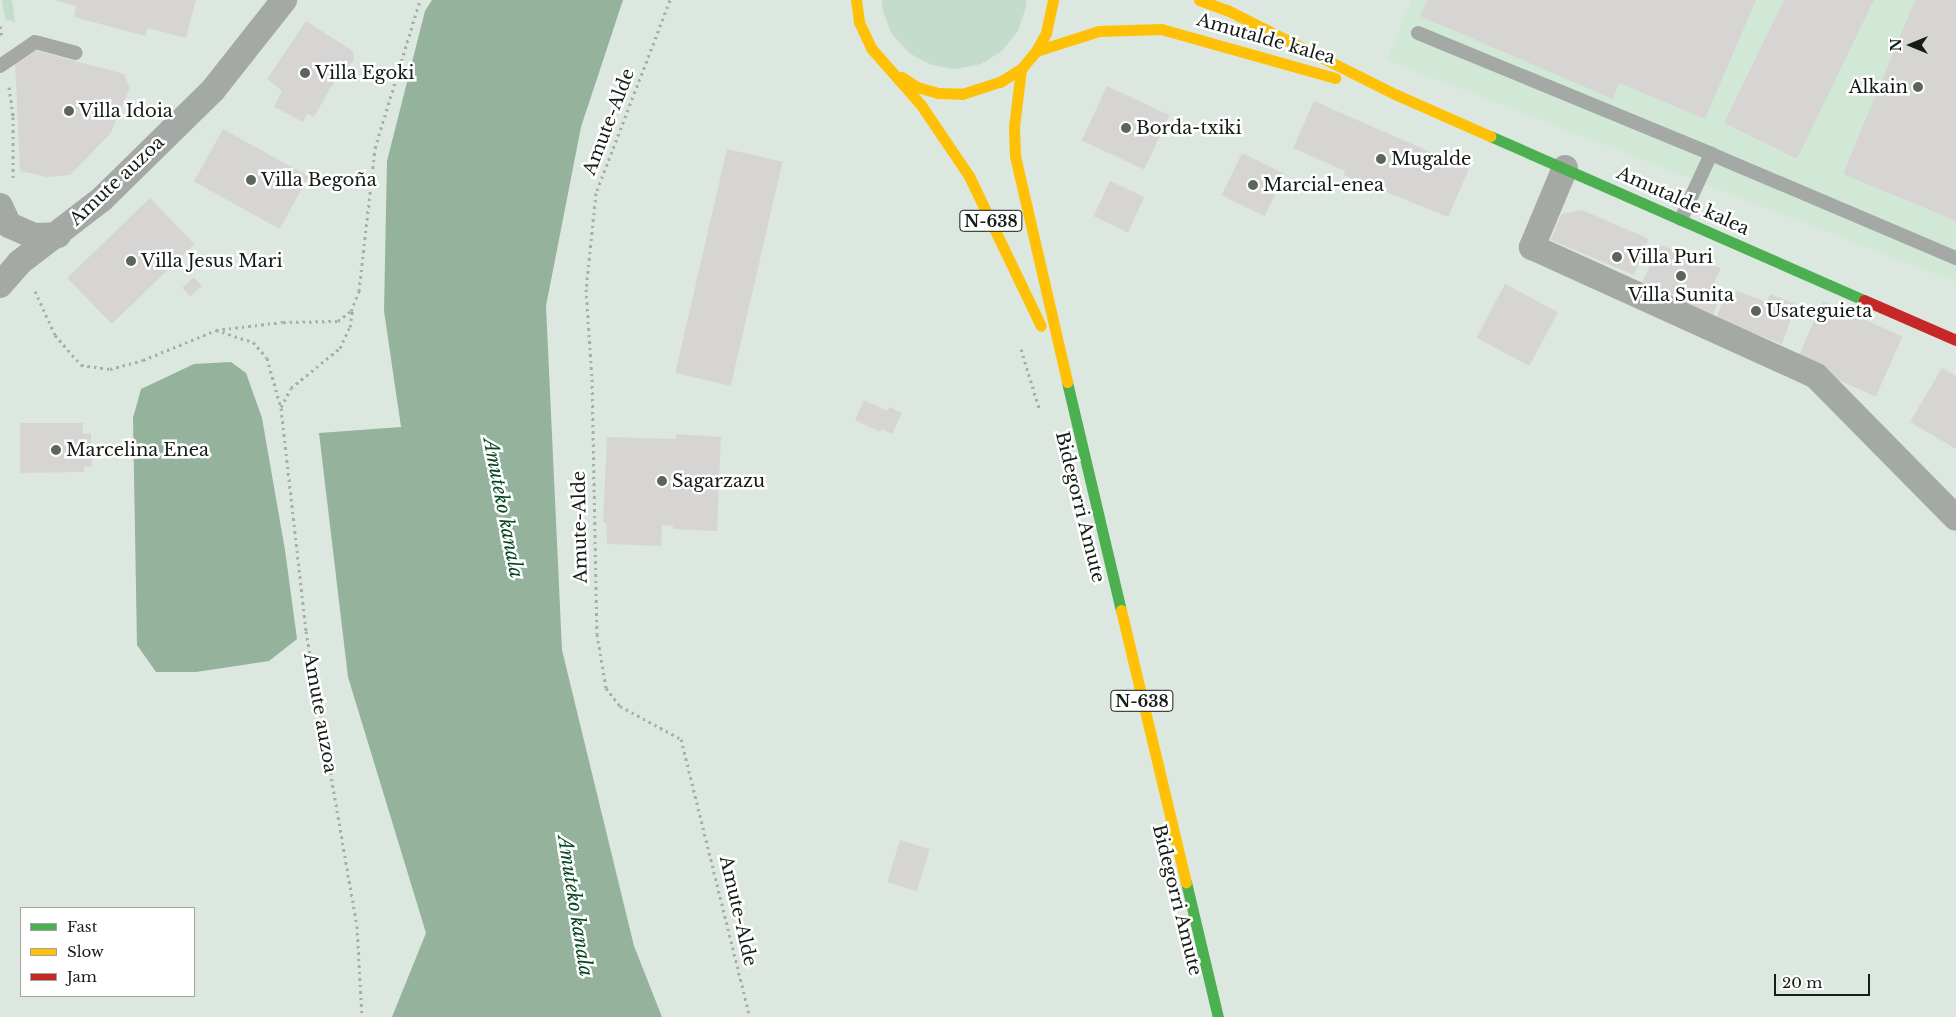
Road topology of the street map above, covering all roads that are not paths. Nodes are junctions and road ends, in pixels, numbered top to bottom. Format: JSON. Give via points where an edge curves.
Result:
{"nodes":[{"id":1,"x":284,"y":0,"type":"edge"},
{"id":2,"x":856,"y":0,"type":"edge"},
{"id":3,"x":1053,"y":0,"type":"edge"},
{"id":4,"x":1199,"y":0,"type":"edge"},
{"id":5,"x":1418,"y":33,"type":"dead end"},
{"id":6,"x":1036,"y":51,"type":"junction"},
{"id":7,"x":76,"y":53,"type":"dead end"},
{"id":8,"x":3,"y":64,"type":"edge"},
{"id":9,"x":1020,"y":69,"type":"junction"},
{"id":10,"x":892,"y":71,"type":"junction"},
{"id":11,"x":1397,"y":95,"type":"junction"},
{"id":12,"x":1711,"y":154,"type":"junction"},
{"id":13,"x":1565,"y":168,"type":"junction"},
{"id":14,"x":7,"y":198,"type":"edge"},
{"id":15,"x":1681,"y":219,"type":"junction"},
{"id":16,"x":58,"y":235,"type":"junction"},
{"id":17,"x":1956,"y":258,"type":"edge"},
{"id":18,"x":0,"y":285,"type":"edge"},
{"id":19,"x":1956,"y":340,"type":"edge"},
{"id":20,"x":1067,"y":385,"type":"junction"},
{"id":21,"x":1956,"y":518,"type":"edge"},
{"id":22,"x":1218,"y":1017,"type":"edge"}],
"edges":[{"from":1,"to":16,"type":"street","name":"Amute auzoa","via":[[212,90],[102,199]]},
{"from":2,"to":10,"type":"main road","number":"N-638","via":[[859,22],[871,48]]},
{"from":3,"to":6,"type":"main road","number":"N-638","via":[[1046,33]]},
{"from":4,"to":11,"type":"main road","name":"Amutalde kalea","via":[[1227,10]]},
{"from":5,"to":12,"type":"lane"},
{"from":6,"to":9,"type":"main road","number":"N-638"},
{"from":6,"to":11,"type":"main road","name":"Amutalde kalea","via":[[1099,31],[1161,29]]},
{"from":7,"to":8,"type":"lane","via":[[35,42]]},
{"from":9,"to":10,"type":"main road","number":"N-638","via":[[1000,82],[962,94],[938,93],[917,87]]},
{"from":9,"to":20,"type":"main road","number":"N-638","via":[[1015,104],[1015,156]]},
{"from":10,"to":20,"type":"main road","number":"N-638","via":[[947,140],[969,176]]},
{"from":11,"to":13,"type":"main road","name":"Amutalde kalea"},
{"from":12,"to":15,"type":"lane"},
{"from":12,"to":17,"type":"lane"},
{"from":13,"to":15,"type":"main road","name":"Amutalde kalea"},
{"from":13,"to":21,"type":"street","via":[[1532,247],[1816,376]]},
{"from":14,"to":16,"type":"street","via":[[9,225],[34,236]]},
{"from":15,"to":19,"type":"main road","name":"Amutalde kalea"},
{"from":16,"to":18,"type":"street","name":"Amute auzoa","via":[[20,262]]},
{"from":20,"to":22,"type":"main road","number":"N-638"}]}
